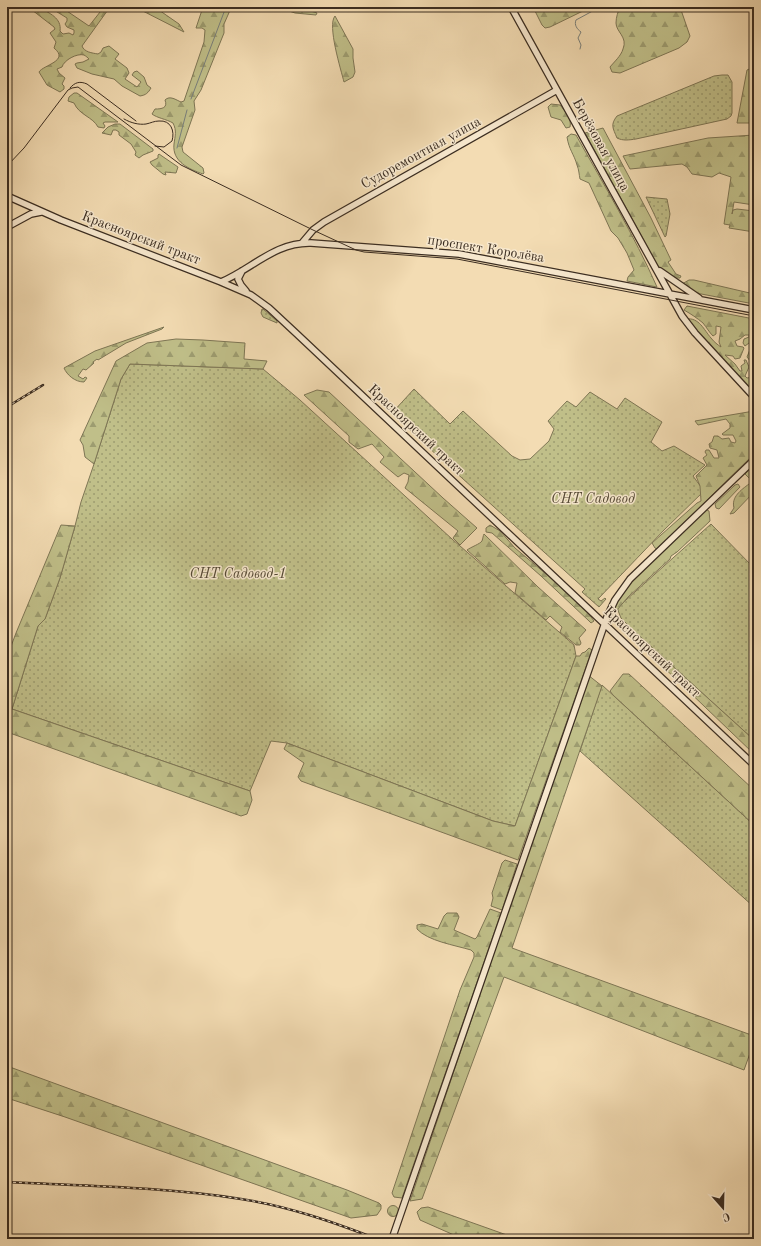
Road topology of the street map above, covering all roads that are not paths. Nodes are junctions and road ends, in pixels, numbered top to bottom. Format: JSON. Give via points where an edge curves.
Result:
{"nodes":[{"id":1,"x":511,"y":7,"type":"edge"},
{"id":2,"x":557,"y":90,"type":"junction"},
{"id":3,"x":7,"y":196,"type":"edge"},
{"id":4,"x":41,"y":212,"type":"junction"},
{"id":5,"x":7,"y":227,"type":"edge"},
{"id":6,"x":302,"y":243,"type":"junction"},
{"id":7,"x":656,"y":267,"type":"junction"},
{"id":8,"x":244,"y":270,"type":"junction"},
{"id":9,"x":221,"y":282,"type":"junction"},
{"id":10,"x":670,"y":294,"type":"junction"},
{"id":11,"x":251,"y":295,"type":"junction"},
{"id":12,"x":702,"y":300,"type":"junction"},
{"id":13,"x":754,"y":310,"type":"edge"},
{"id":14,"x":754,"y":397,"type":"edge"},
{"id":15,"x":754,"y":460,"type":"edge"},
{"id":16,"x":604,"y":623,"type":"junction"},
{"id":17,"x":754,"y":765,"type":"edge"},
{"id":18,"x":392,"y":1239,"type":"edge"}],
"edges":[{"from":1,"to":2,"type":"main road","name":"Берёзовая улица"},
{"from":2,"to":6,"type":"main road","name":"Судоремонтная улица","via":[[324,222]]},
{"from":2,"to":7,"type":"main road","name":"Берёзовая улица"},
{"from":3,"to":4,"type":"main road","name":"Красноярский тракт"},
{"from":4,"to":5,"type":"main road"},
{"from":4,"to":9,"type":"main road","name":"Красноярский тракт"},
{"from":6,"to":8,"type":"main road","name":"проспект Королёва","via":[[276,250]]},
{"from":6,"to":10,"type":"main road","name":"проспект Королёва","via":[[459,254]]},
{"from":7,"to":10,"type":"main road","name":"Берёзовая улица"},
{"from":7,"to":12,"type":"main road"},
{"from":8,"to":9,"type":"main road","name":"проспект Королёва"},
{"from":8,"to":11,"type":"main road","via":[[239,282]]},
{"from":9,"to":11,"type":"main road","name":"Красноярский тракт"},
{"from":10,"to":12,"type":"main road","name":"проспект Королёва"},
{"from":10,"to":14,"type":"main road","name":"Берёзовая улица","via":[[688,325]]},
{"from":11,"to":16,"type":"main road","name":"Красноярский тракт","via":[[298,335]]},
{"from":12,"to":13,"type":"main road","name":"проспект Королёва"},
{"from":15,"to":16,"type":"main road","via":[[630,580],[615,600]]},
{"from":16,"to":17,"type":"main road","name":"Красноярский тракт"},
{"from":16,"to":18,"type":"main road"}]}
